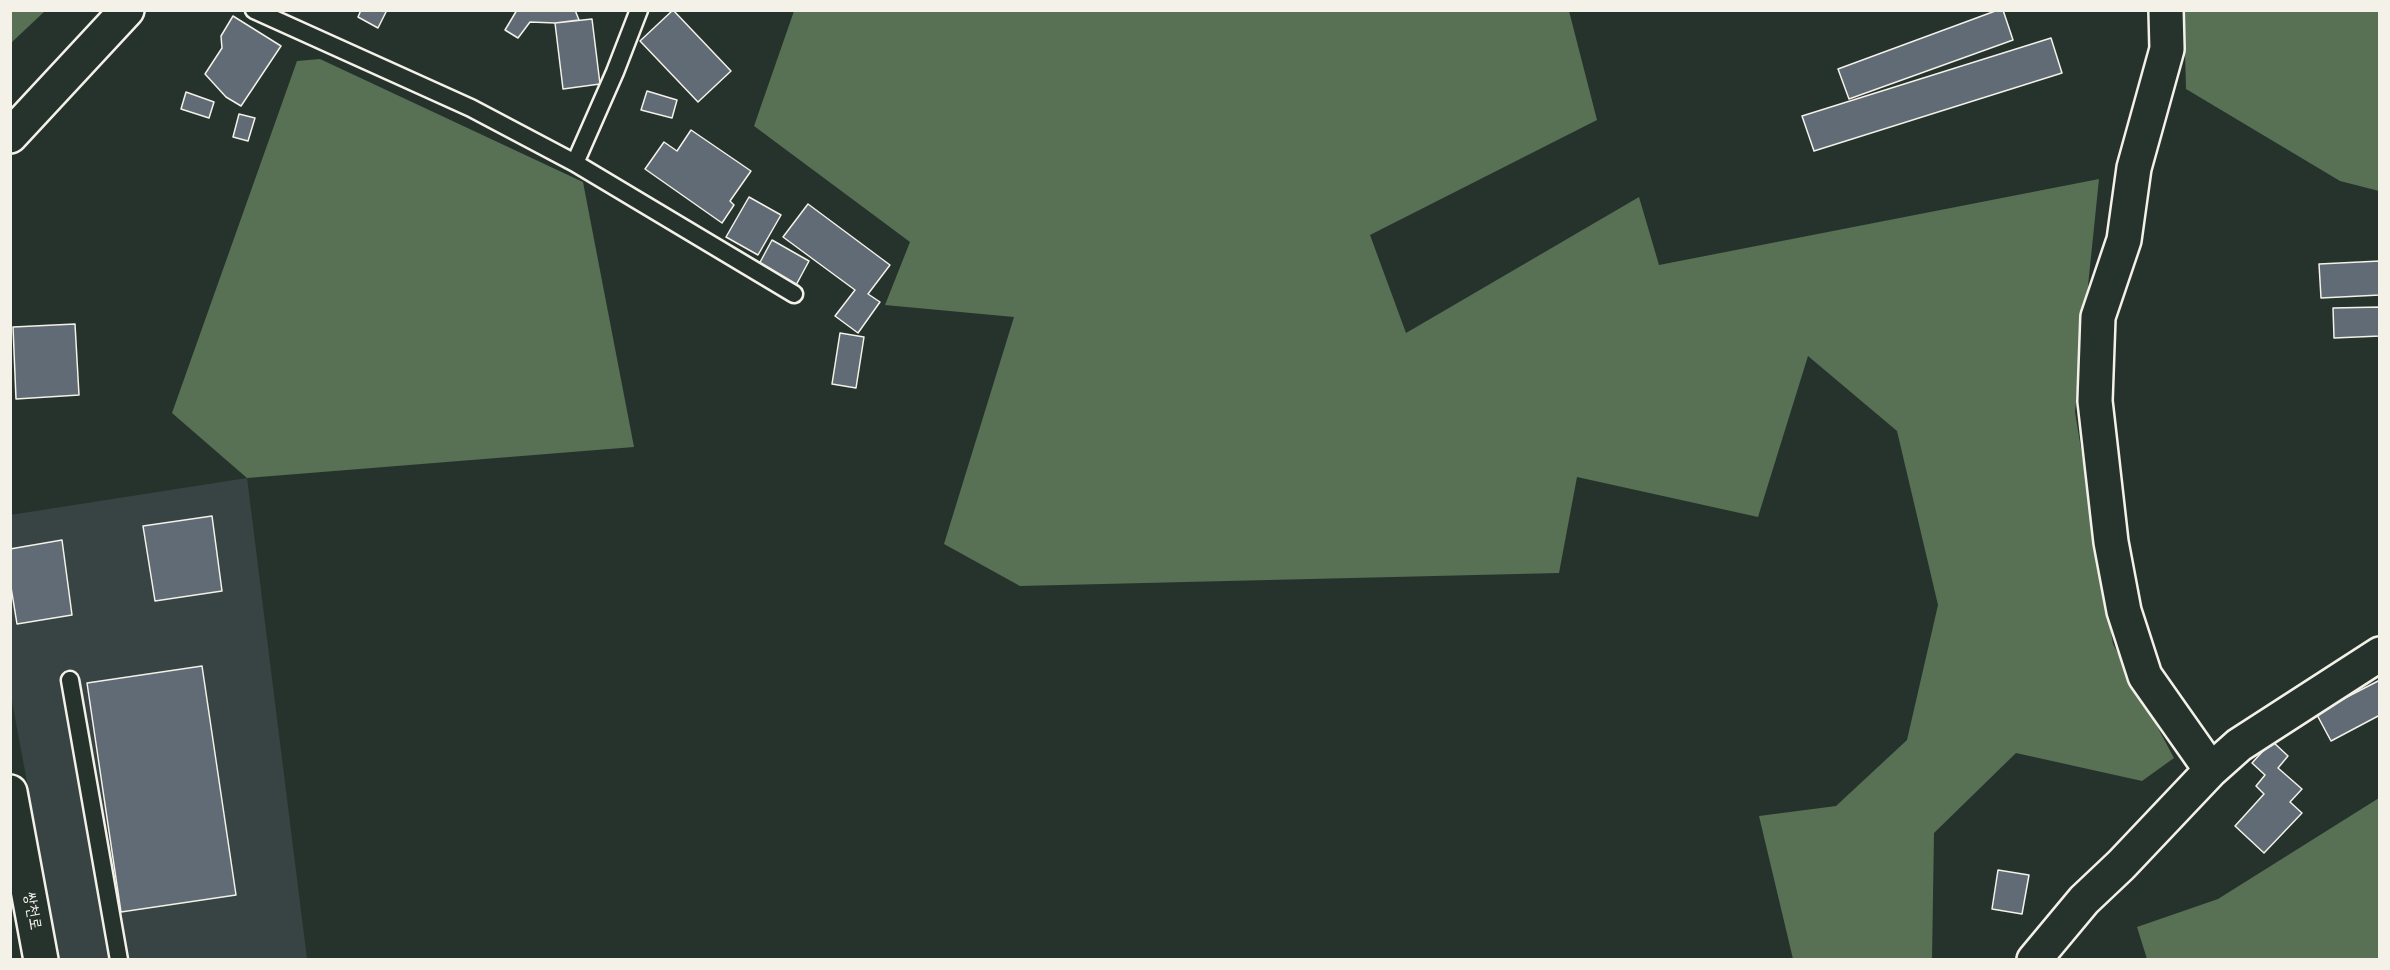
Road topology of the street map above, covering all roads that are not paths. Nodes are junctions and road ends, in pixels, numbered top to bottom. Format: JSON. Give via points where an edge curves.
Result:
{"nodes":[{"id":1,"x":127,"y":10,"type":"edge"},
{"id":2,"x":254,"y":10,"type":"edge"},
{"id":3,"x":639,"y":10,"type":"edge"},
{"id":4,"x":2166,"y":10,"type":"edge"},
{"id":5,"x":10,"y":136,"type":"edge"},
{"id":6,"x":575,"y":163,"type":"junction"},
{"id":7,"x":794,"y":294,"type":"dead end"},
{"id":8,"x":2379,"y":654,"type":"edge"},
{"id":9,"x":70,"y":680,"type":"dead end"},
{"id":10,"x":2211,"y":770,"type":"junction"},
{"id":11,"x":10,"y":792,"type":"edge"},
{"id":12,"x":41,"y":960,"type":"edge"},
{"id":13,"x":119,"y":960,"type":"edge"},
{"id":14,"x":2034,"y":960,"type":"edge"}],
"edges":[{"from":1,"to":5,"type":"street"},
{"from":2,"to":6,"type":"lane","via":[[471,108]]},
{"from":3,"to":6,"type":"lane"},
{"from":4,"to":10,"type":"street","via":[[2167,50],[2134,168],[2124,240],[2098,317],[2095,401],[2111,542],[2124,611],[2145,676]]},
{"from":6,"to":7,"type":"lane"},
{"from":8,"to":10,"type":"street","via":[[2239,745]]},
{"from":9,"to":13,"type":"lane"},
{"from":10,"to":14,"type":"street","via":[[2084,900]]},
{"from":11,"to":12,"type":"street","name":"쌍천로"}]}
